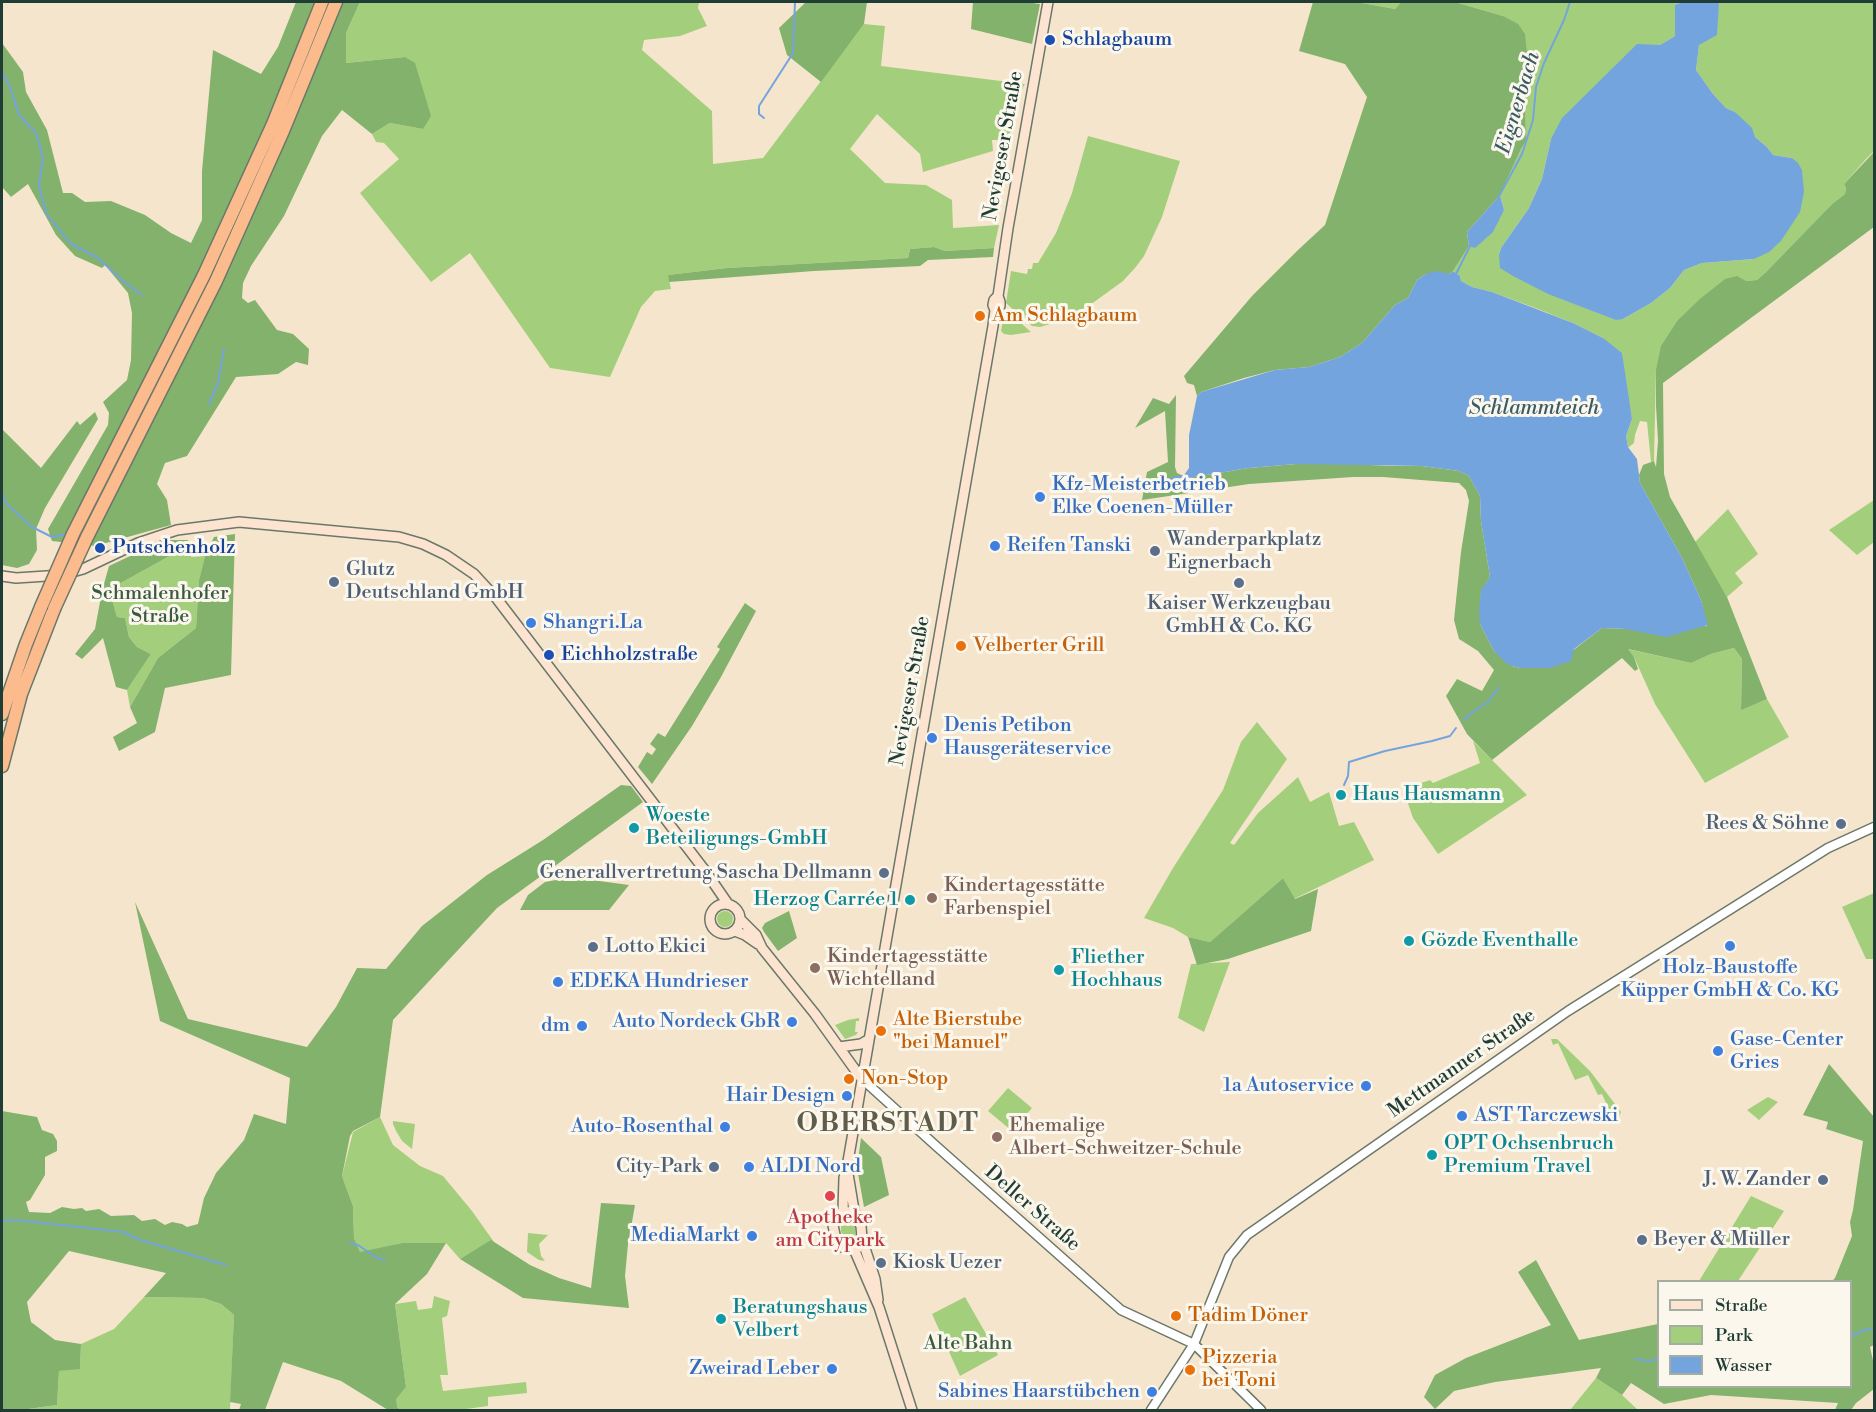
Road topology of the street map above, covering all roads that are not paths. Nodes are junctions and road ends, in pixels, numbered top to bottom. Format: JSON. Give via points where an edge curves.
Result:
{"nodes":[{"id":1,"x":322,"y":2,"type":"edge"},
{"id":2,"x":336,"y":2,"type":"edge"},
{"id":3,"x":1048,"y":2,"type":"edge"},
{"id":4,"x":2,"y":576,"type":"edge"},
{"id":5,"x":2,"y":714,"type":"edge"},
{"id":6,"x":2,"y":766,"type":"edge"},
{"id":7,"x":1875,"y":827,"type":"edge"},
{"id":8,"x":709,"y":876,"type":"junction"},
{"id":9,"x":728,"y":904,"type":"junction"},
{"id":10,"x":716,"y":907,"type":"junction"},
{"id":11,"x":740,"y":919,"type":"junction"},
{"id":12,"x":735,"y":931,"type":"junction"},
{"id":13,"x":762,"y":948,"type":"junction"},
{"id":14,"x":868,"y":1040,"type":"junction"},
{"id":15,"x":839,"y":1047,"type":"junction"},
{"id":16,"x":861,"y":1078,"type":"junction"},
{"id":17,"x":847,"y":1167,"type":"junction"},
{"id":18,"x":843,"y":1211,"type":"junction"},
{"id":19,"x":855,"y":1216,"type":"junction"},
{"id":20,"x":862,"y":1239,"type":"junction"},
{"id":21,"x":854,"y":1249,"type":"junction"},
{"id":22,"x":879,"y":1307,"type":"junction"},
{"id":23,"x":1194,"y":1344,"type":"junction"},
{"id":24,"x":912,"y":1410,"type":"edge"},
{"id":25,"x":1151,"y":1410,"type":"edge"},
{"id":26,"x":1261,"y":1410,"type":"edge"}],
"edges":[{"from":1,"to":5,"type":"highway","bridge":true,"via":[[273,124],[204,275],[73,534],[18,665]]},
{"from":2,"to":6,"type":"highway","bridge":true,"via":[[216,281],[54,609],[21,694]]},
{"from":3,"to":14,"type":"main road","name":"Nevigeser Straße","via":[[998,296],[1000,306],[995,310]]},
{"from":4,"to":8,"type":"main road","via":[[62,575],[177,530],[239,522],[399,537],[423,544],[461,564],[497,599]]},
{"from":7,"to":23,"type":"street","name":"Mettmanner Straße","via":[[1828,849],[1568,1011],[1247,1236],[1229,1257]]},
{"from":8,"to":9,"type":"main road"},
{"from":8,"to":10,"type":"main road"},
{"from":9,"to":10,"type":"main road"},
{"from":9,"to":11,"type":"main road","via":[[736,908]]},
{"from":10,"to":12,"type":"main road","via":[[711,915],[712,927],[722,934]]},
{"from":11,"to":12,"type":"main road"},
{"from":11,"to":13,"type":"main road","via":[[756,935]]},
{"from":12,"to":13,"type":"main road"},
{"from":13,"to":15,"type":"main road"},
{"from":14,"to":15,"type":"main road"},
{"from":14,"to":16,"type":"main road","name":"Nevigeser Straße"},
{"from":15,"to":16,"type":"main road"},
{"from":16,"to":17,"type":"main road","name":"Nevigeser Straße"},
{"from":16,"to":23,"type":"street","name":"Deller Straße","via":[[1122,1310]]},
{"from":17,"to":18,"type":"main road","name":"Nevigeser Straße"},
{"from":17,"to":19,"type":"main road"},
{"from":18,"to":19,"type":"main road"},
{"from":18,"to":21,"type":"main road","via":[[833,1225],[836,1240],[842,1247]]},
{"from":19,"to":20,"type":"main road"},
{"from":20,"to":21,"type":"main road"},
{"from":20,"to":22,"type":"main road"},
{"from":21,"to":22,"type":"main road"},
{"from":22,"to":24,"type":"main road"},
{"from":23,"to":25,"type":"street","name":"Mettmanner Straße"},
{"from":23,"to":26,"type":"street","name":"Deller Straße"}]}
